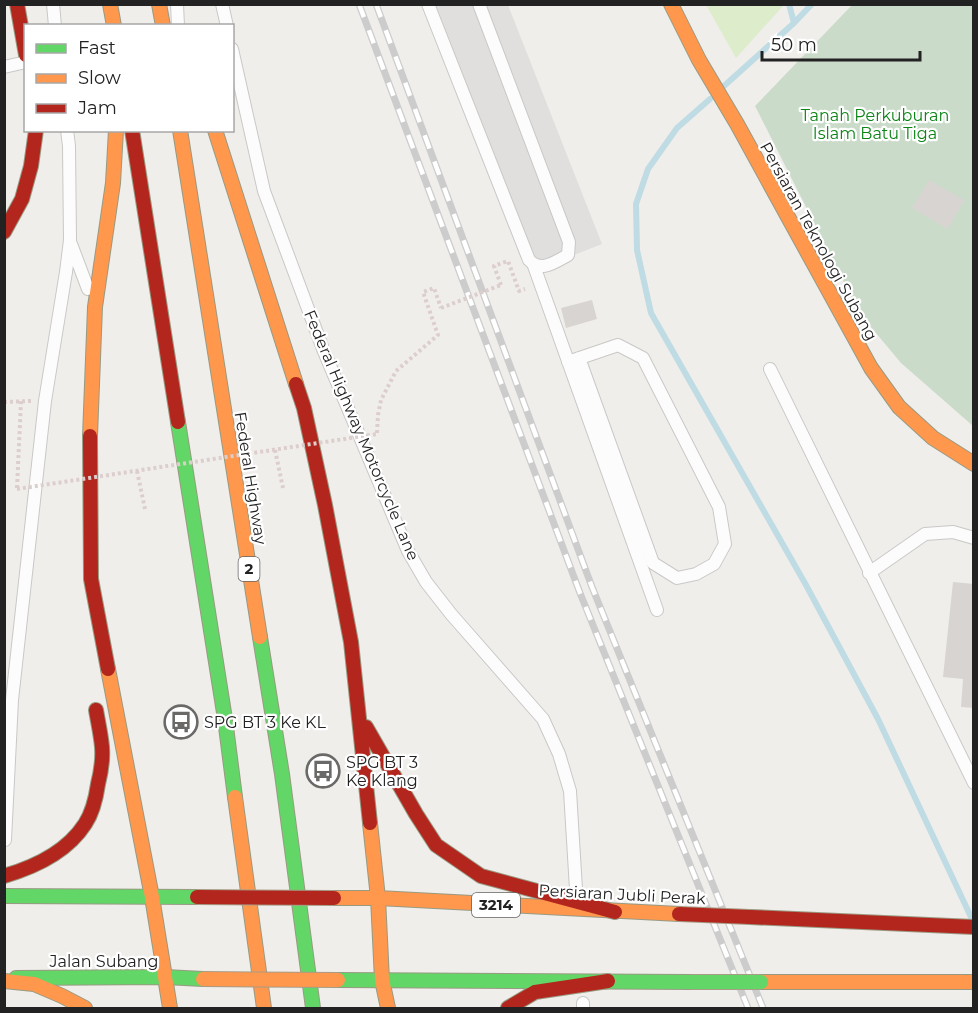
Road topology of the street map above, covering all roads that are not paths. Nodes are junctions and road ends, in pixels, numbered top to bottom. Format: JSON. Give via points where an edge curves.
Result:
{"nodes":[{"id":1,"x":17,"y":4,"type":"edge"},
{"id":2,"x":53,"y":4,"type":"edge"},
{"id":3,"x":110,"y":4,"type":"edge"},
{"id":4,"x":159,"y":4,"type":"edge"},
{"id":5,"x":177,"y":4,"type":"edge"},
{"id":6,"x":222,"y":4,"type":"edge"},
{"id":7,"x":428,"y":4,"type":"edge"},
{"id":8,"x":479,"y":4,"type":"edge"},
{"id":9,"x":671,"y":4,"type":"edge"},
{"id":10,"x":55,"y":24,"type":"edge"},
{"id":11,"x":114,"y":24,"type":"edge"},
{"id":12,"x":163,"y":24,"type":"edge"},
{"id":13,"x":178,"y":24,"type":"edge"},
{"id":14,"x":227,"y":24,"type":"edge"},
{"id":15,"x":24,"y":44,"type":"edge"},
{"id":16,"x":234,"y":58,"type":"edge"},
{"id":17,"x":24,"y":62,"type":"edge"},
{"id":18,"x":4,"y":67,"type":"edge"},
{"id":19,"x":36,"y":132,"type":"edge"},
{"id":20,"x":67,"y":132,"type":"edge"},
{"id":21,"x":116,"y":132,"type":"edge"},
{"id":22,"x":132,"y":132,"type":"edge"},
{"id":23,"x":180,"y":132,"type":"edge"},
{"id":24,"x":216,"y":132,"type":"edge"},
{"id":25,"x":4,"y":232,"type":"edge"},
{"id":26,"x":70,"y":240,"type":"junction"},
{"id":27,"x":534,"y":266,"type":"junction"},
{"id":28,"x":95,"y":307,"type":"junction"},
{"id":29,"x":574,"y":360,"type":"junction"},
{"id":30,"x":770,"y":369,"type":"dead end"},
{"id":31,"x":974,"y":464,"type":"edge"},
{"id":32,"x":974,"y":538,"type":"edge"},
{"id":33,"x":869,"y":573,"type":"junction"},
{"id":34,"x":91,"y":579,"type":"junction"},
{"id":35,"x":657,"y":610,"type":"dead end"},
{"id":36,"x":95,"y":675,"type":"dead end"},
{"id":37,"x":96,"y":699,"type":"dead end"},
{"id":38,"x":360,"y":717,"type":"junction"},
{"id":39,"x":974,"y":783,"type":"edge"},
{"id":40,"x":5,"y":840,"type":"edge"},
{"id":41,"x":4,"y":876,"type":"edge"},
{"id":42,"x":576,"y":889,"type":"dead end"},
{"id":43,"x":4,"y":896,"type":"edge"},
{"id":44,"x":152,"y":897,"type":"junction"},
{"id":45,"x":378,"y":898,"type":"junction"},
{"id":46,"x":615,"y":912,"type":"junction"},
{"id":47,"x":974,"y":927,"type":"edge"},
{"id":48,"x":165,"y":977,"type":"junction"},
{"id":49,"x":4,"y":980,"type":"edge"},
{"id":50,"x":382,"y":980,"type":"junction"},
{"id":51,"x":608,"y":981,"type":"junction"},
{"id":52,"x":974,"y":982,"type":"edge"},
{"id":53,"x":85,"y":1008,"type":"edge"},
{"id":54,"x":170,"y":1008,"type":"edge"},
{"id":55,"x":264,"y":1008,"type":"edge"},
{"id":56,"x":313,"y":1008,"type":"edge"},
{"id":57,"x":388,"y":1008,"type":"edge"},
{"id":58,"x":508,"y":1008,"type":"edge"}],
"edges":[{"from":1,"to":15,"type":"main road"},
{"from":2,"to":10,"type":"lane"},
{"from":3,"to":11,"type":"main road"},
{"from":4,"to":12,"type":"main road"},
{"from":5,"to":13,"type":"lane"},
{"from":6,"to":14,"type":"lane"},
{"from":7,"to":27,"type":"lane"},
{"from":8,"to":27,"type":"lane","via":[[570,242],[568,255],[554,263]]},
{"from":9,"to":31,"type":"main road","name":"Persiaran Teknologi Subang","via":[[871,368],[899,407],[933,438]]},
{"from":16,"to":42,"type":"lane","name":"Federal Highway Motorcycle Lane","via":[[264,191],[323,349],[408,551],[426,582],[543,719],[559,754],[570,791]]},
{"from":17,"to":18,"type":"lane"},
{"from":19,"to":25,"type":"main road","via":[[32,166],[22,199]]},
{"from":20,"to":26,"type":"lane"},
{"from":21,"to":28,"type":"main road","via":[[113,183]]},
{"from":22,"to":55,"type":"main road","via":[[225,719]]},
{"from":23,"to":56,"type":"main road","name":"Federal Highway","number":"2","via":[[282,774]]},
{"from":24,"to":38,"type":"main road","via":[[303,408],[351,642]]},
{"from":26,"to":28,"type":"lane"},
{"from":26,"to":40,"type":"lane","via":[[45,401],[12,700]]},
{"from":27,"to":29,"type":"lane"},
{"from":28,"to":34,"type":"main road","via":[[90,415]]},
{"from":29,"to":29,"type":"lane","via":[[618,345],[643,357],[719,507],[725,544],[714,564],[696,574],[676,578],[653,563]]},
{"from":29,"to":35,"type":"lane"},
{"from":30,"to":33,"type":"lane"},
{"from":32,"to":33,"type":"lane","via":[[952,532],[925,534]]},
{"from":33,"to":39,"type":"lane"},
{"from":34,"to":36,"type":"main road"},
{"from":34,"to":44,"type":"main road"},
{"from":37,"to":41,"type":"main road","via":[[102,752],[95,801],[86,823],[68,843],[41,861]]},
{"from":38,"to":45,"type":"main road"},
{"from":38,"to":46,"type":"main road","via":[[436,845],[481,876]]},
{"from":43,"to":44,"type":"main road","number":"3214"},
{"from":44,"to":45,"type":"main road","name":"Persiaran Jubli Perak","number":"3214","bridge":true},
{"from":44,"to":48,"type":"main road"},
{"from":45,"to":46,"type":"main road","name":"Persiaran Jubli Perak","number":"3214"},
{"from":45,"to":50,"type":"main road"},
{"from":46,"to":47,"type":"main road","name":"Persiaran Jubli Perak","number":"3214","bridge":true},
{"from":48,"to":49,"type":"main road","name":"Jalan Subang"},
{"from":48,"to":50,"type":"main road","name":"Jalan Subang","bridge":true},
{"from":48,"to":54,"type":"main road"},
{"from":49,"to":53,"type":"main road","via":[[34,984]]},
{"from":50,"to":51,"type":"main road"},
{"from":50,"to":57,"type":"main road"},
{"from":51,"to":52,"type":"main road","bridge":true},
{"from":51,"to":58,"type":"main road","via":[[535,992]]}]}
